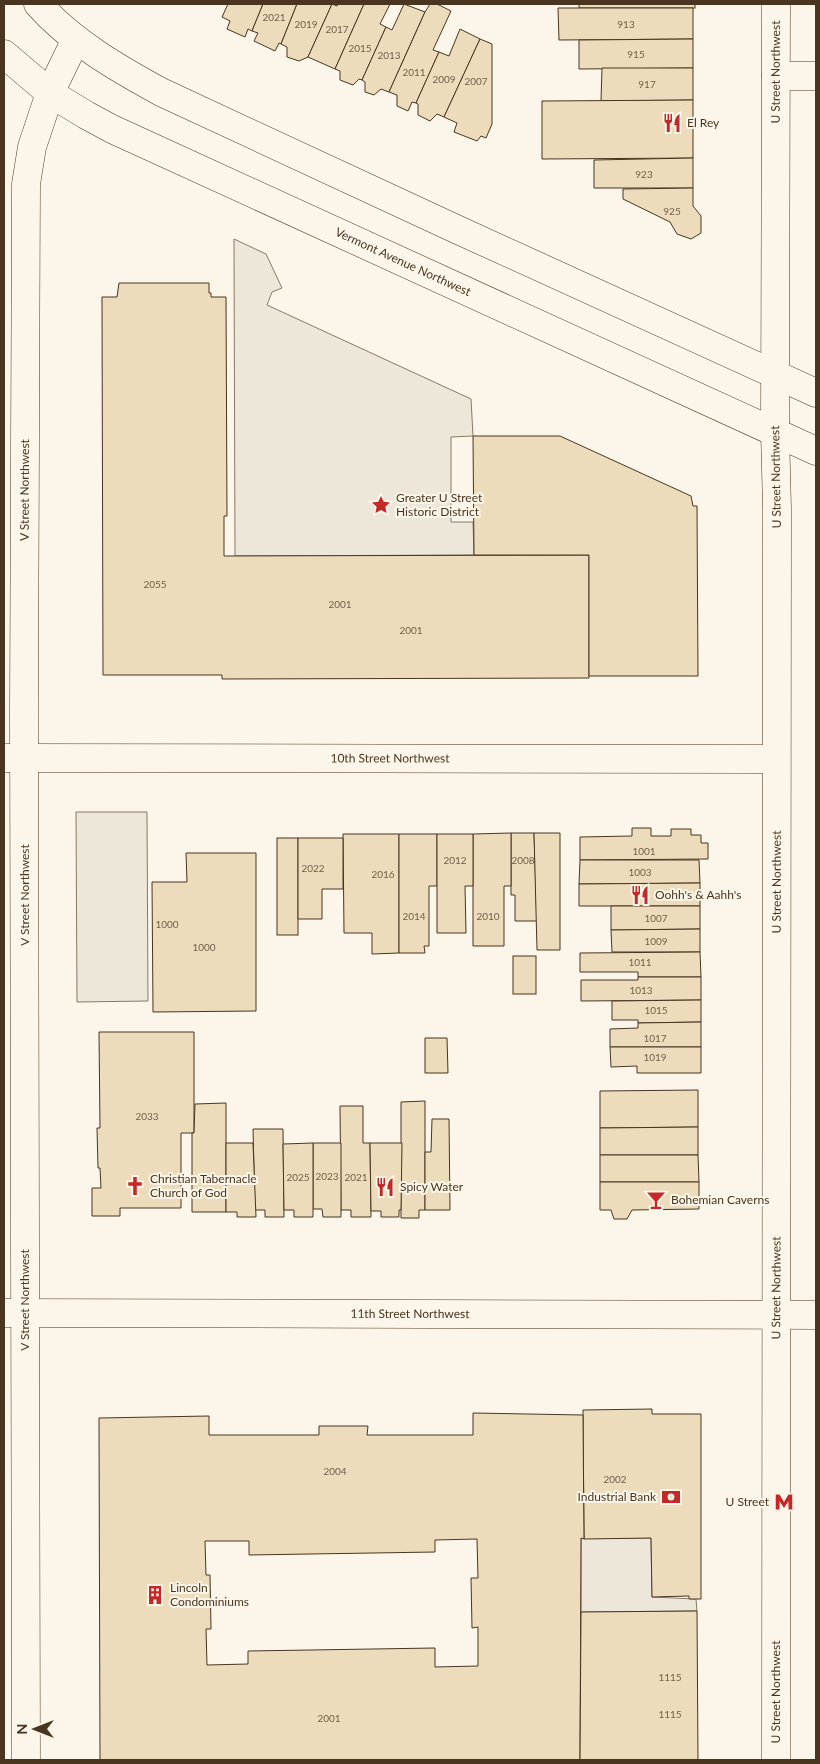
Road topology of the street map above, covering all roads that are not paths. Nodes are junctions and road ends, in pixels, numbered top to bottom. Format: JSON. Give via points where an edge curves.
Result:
{"nodes":[{"id":1,"x":38,"y":4,"type":"edge"},
{"id":2,"x":776,"y":4,"type":"edge"},
{"id":3,"x":76,"y":39,"type":"junction"},
{"id":4,"x":4,"y":54,"type":"edge"},
{"id":5,"x":776,"y":76,"type":"junction"},
{"id":6,"x":816,"y":76,"type":"edge"},
{"id":7,"x":50,"y":93,"type":"junction"},
{"id":8,"x":775,"y":375,"type":"junction"},
{"id":9,"x":816,"y":393,"type":"edge"},
{"id":10,"x":775,"y":432,"type":"junction"},
{"id":11,"x":816,"y":451,"type":"edge"},
{"id":12,"x":14,"y":758,"type":"edge"},
{"id":13,"x":776,"y":759,"type":"junction"},
{"id":14,"x":14,"y":1313,"type":"edge"},
{"id":15,"x":776,"y":1314,"type":"junction"},
{"id":16,"x":816,"y":1315,"type":"edge"},
{"id":17,"x":26,"y":1760,"type":"edge"},
{"id":18,"x":776,"y":1760,"type":"edge"}],
"edges":[{"from":1,"to":3,"type":"street"},
{"from":2,"to":5,"type":"street","name":"U Street Northwest"},
{"from":3,"to":7,"type":"street","name":"V Street Northwest"},
{"from":3,"to":8,"type":"street","via":[[128,74],[184,103]]},
{"from":4,"to":7,"type":"street","name":"Vermont Avenue Northwest"},
{"from":5,"to":6,"type":"street"},
{"from":5,"to":8,"type":"street","name":"U Street Northwest"},
{"from":7,"to":10,"type":"street","name":"Vermont Avenue Northwest","via":[[86,116],[139,142]]},
{"from":7,"to":12,"type":"street","name":"V Street Northwest","via":[[32,147],[26,184]]},
{"from":8,"to":9,"type":"street"},
{"from":8,"to":10,"type":"street","name":"U Street Northwest"},
{"from":10,"to":11,"type":"street","name":"Vermont Avenue Northwest"},
{"from":10,"to":13,"type":"street","name":"U Street Northwest"},
{"from":12,"to":13,"type":"street","name":"10th Street Northwest"},
{"from":12,"to":14,"type":"street","name":"V Street Northwest"},
{"from":13,"to":15,"type":"street","name":"U Street Northwest"},
{"from":14,"to":15,"type":"street","name":"11th Street Northwest"},
{"from":14,"to":17,"type":"street","name":"V Street Northwest"},
{"from":15,"to":16,"type":"street","name":"11th Street Northwest"},
{"from":15,"to":18,"type":"street","name":"U Street Northwest"}]}
